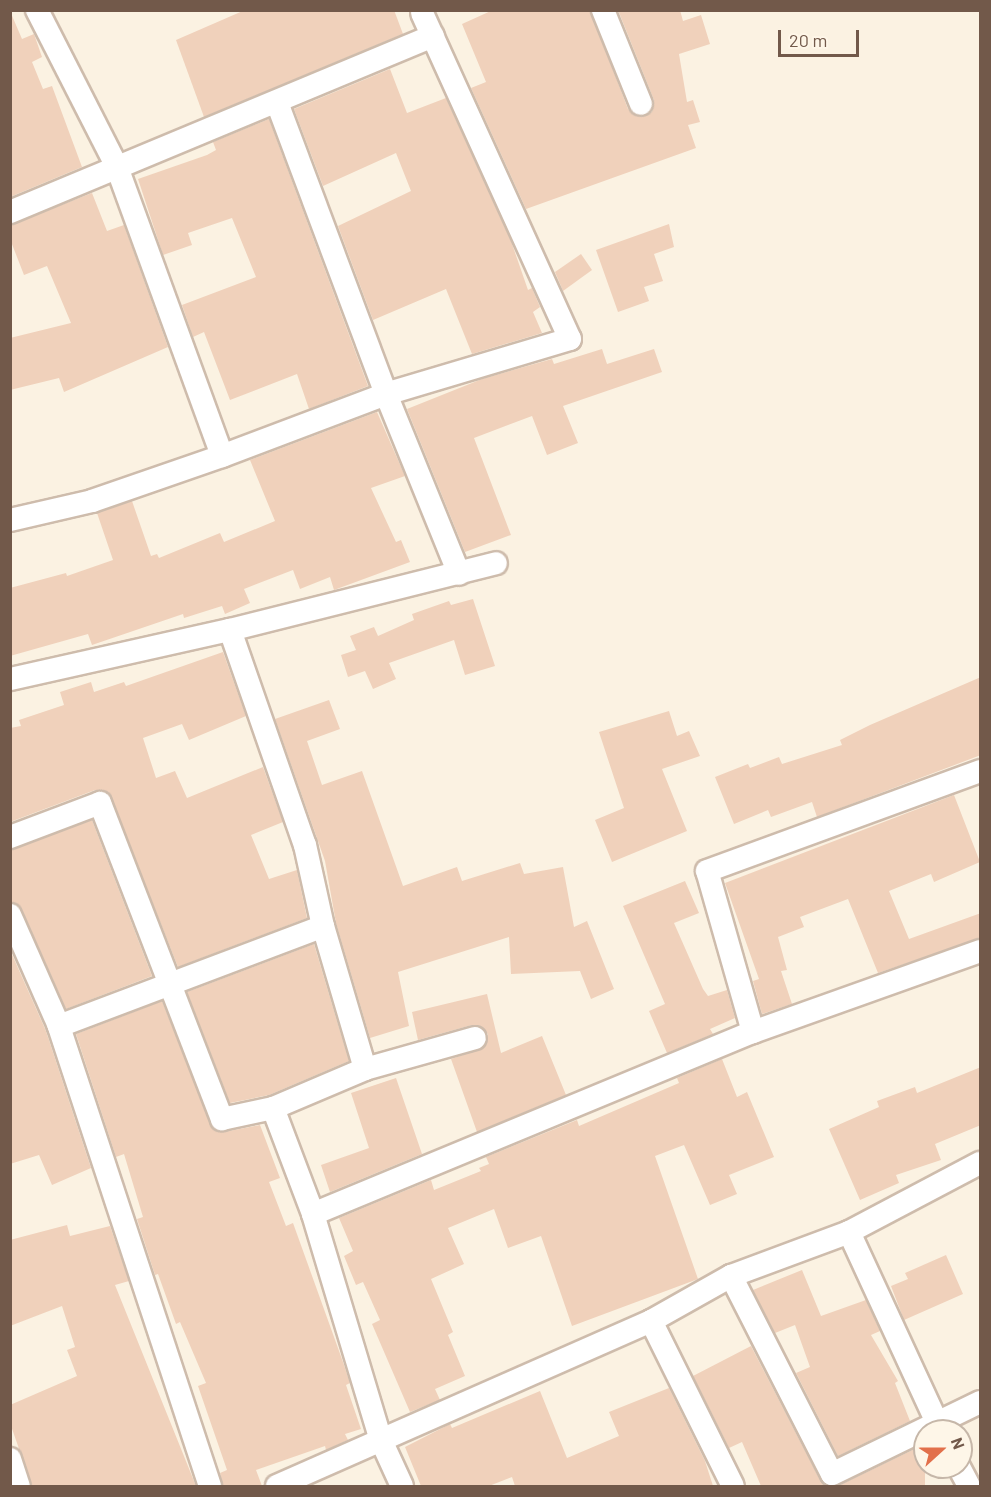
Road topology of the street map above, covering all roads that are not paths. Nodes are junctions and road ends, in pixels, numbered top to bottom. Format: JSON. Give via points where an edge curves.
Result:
{"nodes":[{"id":1,"x":603,"y":10,"type":"edge"},
{"id":2,"x":38,"y":11,"type":"edge"},
{"id":3,"x":424,"y":11,"type":"edge"},
{"id":4,"x":433,"y":36,"type":"junction"},
{"id":5,"x":277,"y":102,"type":"junction"},
{"id":6,"x":641,"y":104,"type":"dead end"},
{"id":7,"x":117,"y":167,"type":"junction"},
{"id":8,"x":10,"y":212,"type":"edge"},
{"id":9,"x":386,"y":394,"type":"junction"},
{"id":10,"x":222,"y":456,"type":"junction"},
{"id":11,"x":10,"y":520,"type":"edge"},
{"id":12,"x":496,"y":563,"type":"dead end"},
{"id":13,"x":459,"y":574,"type":"junction"},
{"id":14,"x":230,"y":630,"type":"junction"},
{"id":15,"x":10,"y":679,"type":"edge"},
{"id":16,"x":981,"y":771,"type":"edge"},
{"id":17,"x":10,"y":837,"type":"edge"},
{"id":18,"x":10,"y":915,"type":"edge"},
{"id":19,"x":323,"y":926,"type":"junction"},
{"id":20,"x":981,"y":951,"type":"edge"},
{"id":21,"x":172,"y":983,"type":"junction"},
{"id":22,"x":59,"y":1026,"type":"junction"},
{"id":23,"x":753,"y":1032,"type":"junction"},
{"id":24,"x":475,"y":1038,"type":"dead end"},
{"id":25,"x":365,"y":1070,"type":"junction"},
{"id":26,"x":273,"y":1108,"type":"junction"},
{"id":27,"x":981,"y":1163,"type":"edge"},
{"id":28,"x":313,"y":1214,"type":"junction"},
{"id":29,"x":849,"y":1232,"type":"junction"},
{"id":30,"x":731,"y":1276,"type":"junction"},
{"id":31,"x":651,"y":1321,"type":"junction"},
{"id":32,"x":981,"y":1402,"type":"edge"},
{"id":33,"x":936,"y":1419,"type":"edge"},
{"id":34,"x":954,"y":1419,"type":"edge"},
{"id":35,"x":380,"y":1438,"type":"junction"},
{"id":36,"x":913,"y":1440,"type":"edge"},
{"id":37,"x":10,"y":1459,"type":"edge"},
{"id":38,"x":19,"y":1486,"type":"edge"},
{"id":39,"x":210,"y":1486,"type":"edge"},
{"id":40,"x":277,"y":1486,"type":"edge"},
{"id":41,"x":402,"y":1486,"type":"edge"},
{"id":42,"x":733,"y":1486,"type":"edge"}],
"edges":[{"from":1,"to":6,"type":"street"},
{"from":2,"to":7,"type":"street"},
{"from":3,"to":4,"type":"street"},
{"from":4,"to":5,"type":"street"},
{"from":4,"to":9,"type":"street","via":[[570,339]]},
{"from":5,"to":7,"type":"street"},
{"from":5,"to":9,"type":"street"},
{"from":7,"to":8,"type":"street"},
{"from":7,"to":10,"type":"street"},
{"from":9,"to":10,"type":"street"},
{"from":9,"to":13,"type":"street"},
{"from":10,"to":11,"type":"street","via":[[92,501]]},
{"from":12,"to":13,"type":"street"},
{"from":13,"to":14,"type":"street"},
{"from":14,"to":15,"type":"street"},
{"from":14,"to":19,"type":"street","via":[[305,845]]},
{"from":16,"to":23,"type":"street","via":[[706,871]]},
{"from":17,"to":21,"type":"street","via":[[100,803]]},
{"from":18,"to":22,"type":"street"},
{"from":19,"to":21,"type":"street"},
{"from":19,"to":25,"type":"street"},
{"from":20,"to":23,"type":"street"},
{"from":21,"to":22,"type":"street"},
{"from":21,"to":26,"type":"street","via":[[222,1119]]},
{"from":22,"to":39,"type":"street"},
{"from":23,"to":28,"type":"street"},
{"from":24,"to":25,"type":"street"},
{"from":25,"to":26,"type":"street"},
{"from":26,"to":28,"type":"street"},
{"from":27,"to":29,"type":"street"},
{"from":28,"to":35,"type":"street"},
{"from":29,"to":30,"type":"street"},
{"from":29,"to":33,"type":"street"},
{"from":30,"to":31,"type":"street"},
{"from":30,"to":36,"type":"street","via":[[832,1474]]},
{"from":31,"to":35,"type":"street"},
{"from":31,"to":42,"type":"street"},
{"from":32,"to":34,"type":"street"},
{"from":35,"to":40,"type":"street"},
{"from":35,"to":41,"type":"street"},
{"from":37,"to":38,"type":"street"}]}
